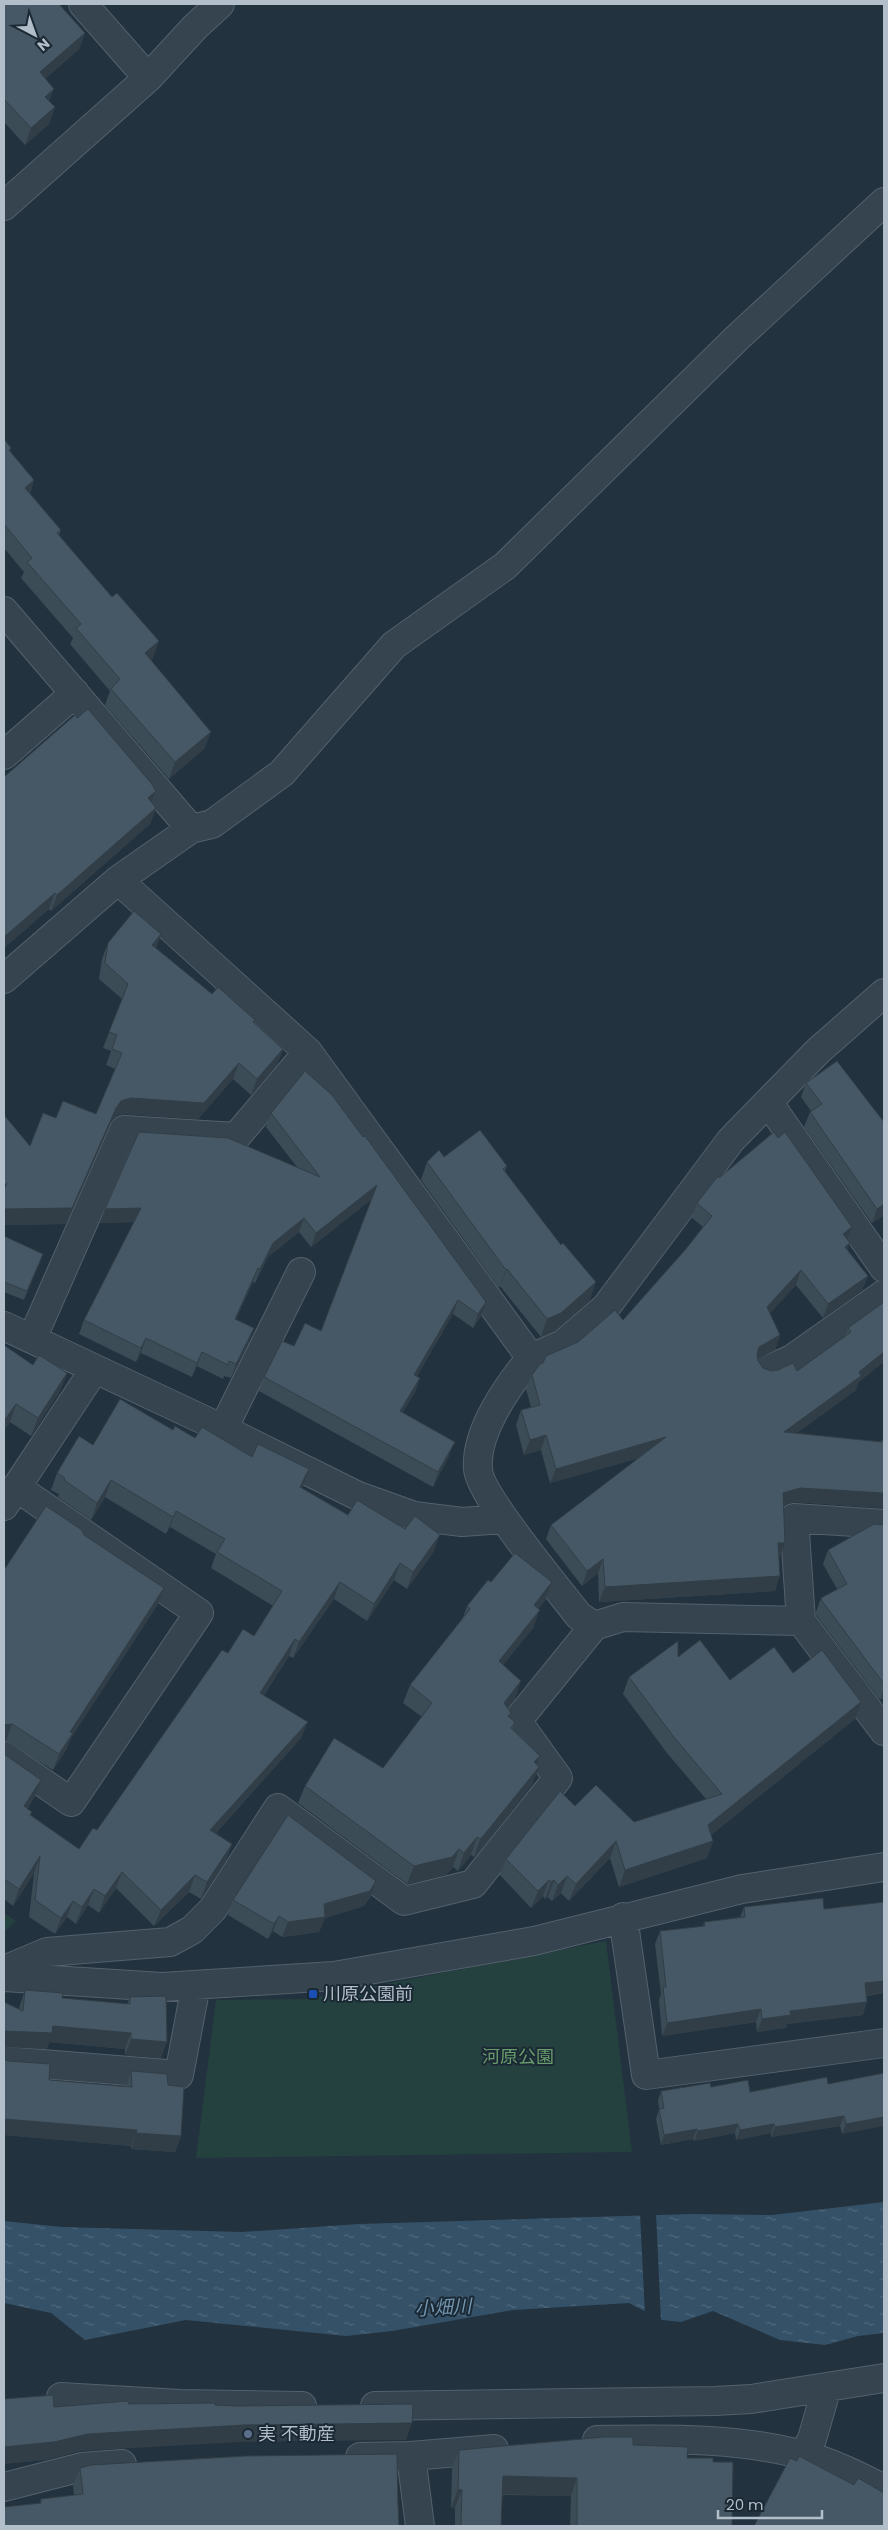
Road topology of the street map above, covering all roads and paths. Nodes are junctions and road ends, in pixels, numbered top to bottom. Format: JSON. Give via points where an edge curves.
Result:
{"nodes":[{"id":1,"x":83,"y":4,"type":"edge"},
{"id":2,"x":220,"y":4,"type":"edge"},
{"id":3,"x":148,"y":78,"type":"junction"},
{"id":4,"x":8,"y":196,"type":"edge"},
{"id":5,"x":884,"y":202,"type":"edge"},
{"id":6,"x":4,"y":611,"type":"edge"},
{"id":7,"x":75,"y":693,"type":"junction"},
{"id":8,"x":4,"y":755,"type":"edge"},
{"id":9,"x":191,"y":829,"type":"junction"},
{"id":10,"x":118,"y":880,"type":"junction"},
{"id":11,"x":4,"y":979,"type":"edge"},
{"id":12,"x":884,"y":993,"type":"edge"},
{"id":13,"x":308,"y":1052,"type":"junction"},
{"id":14,"x":768,"y":1102,"type":"junction"},
{"id":15,"x":884,"y":1268,"type":"edge"},
{"id":16,"x":301,"y":1272,"type":"dead end"},
{"id":17,"x":884,"y":1294,"type":"edge"},
{"id":18,"x":4,"y":1326,"type":"edge"},
{"id":19,"x":32,"y":1339,"type":"junction"},
{"id":20,"x":531,"y":1358,"type":"junction"},
{"id":21,"x":94,"y":1370,"type":"junction"},
{"id":22,"x":767,"y":1370,"type":"edge"},
{"id":23,"x":223,"y":1429,"type":"junction"},
{"id":24,"x":10,"y":1496,"type":"edge"},
{"id":25,"x":504,"y":1519,"type":"junction"},
{"id":26,"x":884,"y":1524,"type":"edge"},
{"id":27,"x":801,"y":1621,"type":"junction"},
{"id":28,"x":594,"y":1626,"type":"junction"},
{"id":29,"x":884,"y":1731,"type":"edge"},
{"id":30,"x":4,"y":1756,"type":"edge"},
{"id":31,"x":884,"y":1867,"type":"edge"},
{"id":32,"x":622,"y":1917,"type":"junction"},
{"id":33,"x":4,"y":1970,"type":"edge"},
{"id":34,"x":4,"y":1976,"type":"edge"},
{"id":35,"x":196,"y":1985,"type":"junction"},
{"id":36,"x":884,"y":2043,"type":"edge"},
{"id":37,"x":4,"y":2061,"type":"edge"},
{"id":38,"x":884,"y":2378,"type":"edge"},
{"id":39,"x":827,"y":2387,"type":"junction"},
{"id":40,"x":61,"y":2397,"type":"dead end"},
{"id":41,"x":576,"y":2442,"type":"edge"},
{"id":42,"x":518,"y":2447,"type":"edge"},
{"id":43,"x":803,"y":2455,"type":"junction"},
{"id":44,"x":411,"y":2456,"type":"junction"},
{"id":45,"x":335,"y":2457,"type":"edge"},
{"id":46,"x":151,"y":2463,"type":"edge"},
{"id":47,"x":4,"y":2486,"type":"edge"},
{"id":48,"x":884,"y":2489,"type":"edge"},
{"id":49,"x":420,"y":2526,"type":"edge"}],
"edges":[{"from":1,"to":3,"type":"street"},
{"from":2,"to":3,"type":"street"},
{"from":3,"to":4,"type":"street"},
{"from":5,"to":9,"type":"street","via":[[738,337],[505,566],[394,645],[282,773],[212,824]]},
{"from":6,"to":7,"type":"street"},
{"from":7,"to":8,"type":"street"},
{"from":7,"to":9,"type":"street"},
{"from":9,"to":10,"type":"street"},
{"from":10,"to":11,"type":"street"},
{"from":10,"to":13,"type":"street"},
{"from":12,"to":14,"type":"street","via":[[818,1051]]},
{"from":13,"to":19,"type":"street","via":[[236,1136],[124,1130]]},
{"from":13,"to":20,"type":"street"},
{"from":14,"to":15,"type":"street"},
{"from":14,"to":20,"type":"street","via":[[731,1140],[606,1307],[563,1344]]},
{"from":16,"to":23,"type":"street"},
{"from":17,"to":22,"type":"street","via":[[792,1359]]},
{"from":18,"to":19,"type":"street"},
{"from":19,"to":21,"type":"street"},
{"from":20,"to":25,"type":"street","via":[[515,1376],[498,1405],[479,1451],[478,1471]]},
{"from":21,"to":23,"type":"street"},
{"from":21,"to":24,"type":"street"},
{"from":23,"to":25,"type":"street","via":[[358,1496],[414,1516],[462,1522]]},
{"from":24,"to":30,"type":"street","via":[[199,1613],[71,1802]]},
{"from":25,"to":28,"type":"street","via":[[579,1616]]},
{"from":26,"to":27,"type":"street","via":[[794,1518]]},
{"from":27,"to":28,"type":"street","via":[[623,1617]]},
{"from":27,"to":29,"type":"street"},
{"from":28,"to":33,"type":"street","via":[[517,1721],[558,1778],[473,1884],[404,1901],[278,1808],[213,1909],[186,1933],[170,1942],[47,1952]]},
{"from":31,"to":32,"type":"street","via":[[742,1889]]},
{"from":32,"to":35,"type":"street","via":[[534,1941],[334,1976]]},
{"from":32,"to":36,"type":"street","via":[[646,2074]]},
{"from":34,"to":35,"type":"street","via":[[162,1987]]},
{"from":35,"to":37,"type":"street","via":[[179,2075]]},
{"from":38,"to":39,"type":"street"},
{"from":39,"to":40,"type":"street","via":[[715,2401],[337,2406],[180,2404]]},
{"from":39,"to":43,"type":"street","via":[[812,2439]]},
{"from":41,"to":43,"type":"street","via":[[653,2439],[714,2442]]},
{"from":42,"to":44,"type":"street"},
{"from":43,"to":48,"type":"street"},
{"from":44,"to":45,"type":"street"},
{"from":44,"to":49,"type":"street"},
{"from":46,"to":47,"type":"street","via":[[82,2466]]}]}
